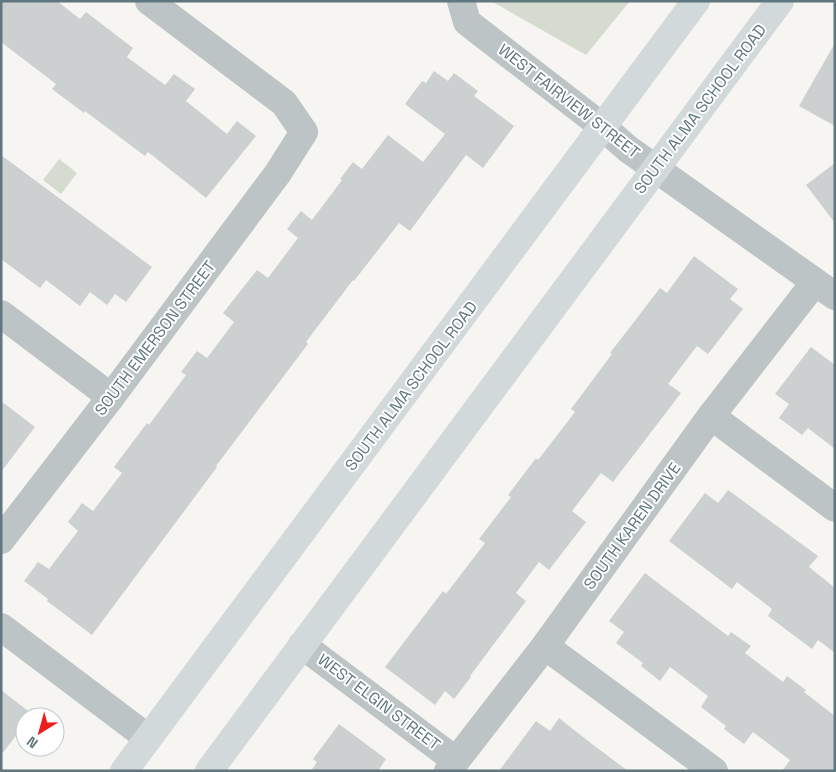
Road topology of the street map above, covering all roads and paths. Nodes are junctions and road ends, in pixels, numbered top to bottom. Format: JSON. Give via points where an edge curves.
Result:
{"nodes":[{"id":1,"x":149,"y":1,"type":"edge"},
{"id":2,"x":460,"y":1,"type":"edge"},
{"id":3,"x":696,"y":1,"type":"edge"},
{"id":4,"x":780,"y":1,"type":"edge"},
{"id":5,"x":603,"y":127,"type":"junction"},
{"id":6,"x":656,"y":168,"type":"junction"},
{"id":7,"x":825,"y":289,"type":"edge"},
{"id":8,"x":1,"y":314,"type":"edge"},
{"id":9,"x":111,"y":397,"type":"junction"},
{"id":10,"x":712,"y":416,"type":"junction"},
{"id":11,"x":835,"y":508,"type":"edge"},
{"id":12,"x":1,"y":540,"type":"edge"},
{"id":13,"x":1,"y":627,"type":"edge"},
{"id":14,"x":302,"y":645,"type":"junction"},
{"id":15,"x":545,"y":646,"type":"junction"},
{"id":16,"x":148,"y":738,"type":"junction"},
{"id":17,"x":452,"y":765,"type":"edge"},
{"id":18,"x":124,"y":771,"type":"edge"},
{"id":19,"x":209,"y":771,"type":"edge"},
{"id":20,"x":714,"y":771,"type":"edge"}],
"edges":[{"from":1,"to":9,"type":"street","name":"SOUTH EMERSON STREET","via":[[284,103],[304,132],[278,173]]},
{"from":2,"to":5,"type":"street","name":"WEST FAIRVIEW STREET","via":[[468,22]]},
{"from":3,"to":5,"type":"main road","name":"SOUTH ALMA SCHOOL ROAD"},
{"from":4,"to":6,"type":"main road","name":"SOUTH ALMA SCHOOL ROAD"},
{"from":5,"to":6,"type":"street","name":"WEST FAIRVIEW STREET"},
{"from":5,"to":16,"type":"main road","name":"SOUTH ALMA SCHOOL ROAD"},
{"from":6,"to":7,"type":"street","name":"WEST FAIRVIEW STREET"},
{"from":6,"to":14,"type":"main road","name":"SOUTH ALMA SCHOOL ROAD"},
{"from":7,"to":10,"type":"street","name":"SOUTH KAREN DRIVE"},
{"from":8,"to":9,"type":"street"},
{"from":9,"to":12,"type":"street","name":"SOUTH EMERSON STREET"},
{"from":10,"to":11,"type":"street"},
{"from":10,"to":15,"type":"street","name":"SOUTH KAREN DRIVE"},
{"from":13,"to":16,"type":"street"},
{"from":14,"to":17,"type":"street","name":"WEST ELGIN STREET"},
{"from":14,"to":19,"type":"main road","name":"SOUTH ALMA SCHOOL ROAD"},
{"from":15,"to":17,"type":"street","name":"SOUTH KAREN DRIVE"},
{"from":15,"to":20,"type":"street"},
{"from":16,"to":18,"type":"main road","name":"SOUTH ALMA SCHOOL ROAD"}]}
